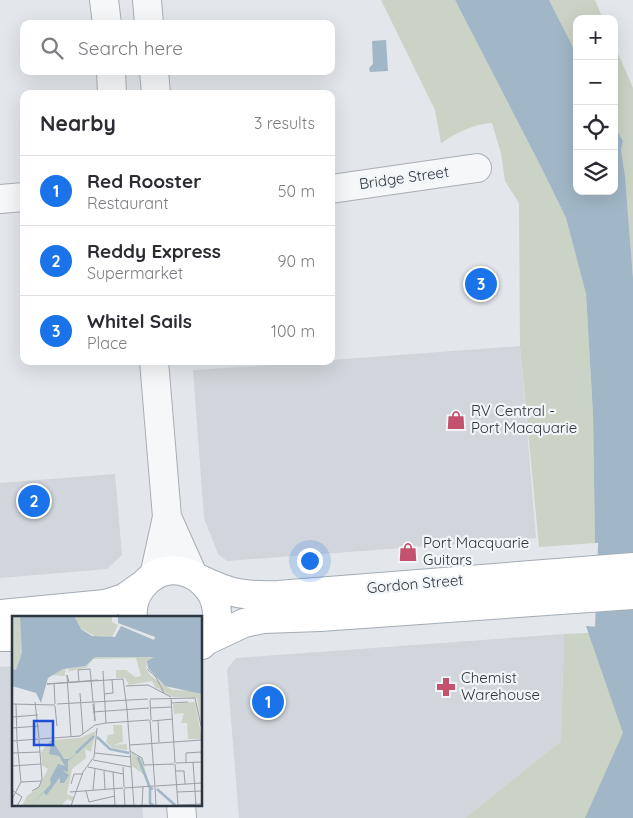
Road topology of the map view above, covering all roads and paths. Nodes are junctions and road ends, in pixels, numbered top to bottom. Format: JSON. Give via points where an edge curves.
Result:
{"nodes":[{"id":1,"x":104,"y":0,"type":"edge"},
{"id":2,"x":147,"y":0,"type":"edge"},
{"id":3,"x":106,"y":20,"type":"edge"},
{"id":4,"x":149,"y":20,"type":"edge"},
{"id":5,"x":111,"y":75,"type":"edge"},
{"id":6,"x":154,"y":75,"type":"edge"},
{"id":7,"x":112,"y":90,"type":"edge"},
{"id":8,"x":156,"y":90,"type":"edge"},
{"id":9,"x":477,"y":168,"type":"dead end"},
{"id":10,"x":335,"y":188,"type":"edge"},
{"id":11,"x":20,"y":197,"type":"edge"},
{"id":12,"x":0,"y":199,"type":"edge"},
{"id":13,"x":154,"y":365,"type":"edge"},
{"id":14,"x":167,"y":518,"type":"junction"},
{"id":15,"x":633,"y":567,"type":"edge"},
{"id":16,"x":196,"y":577,"type":"junction"},
{"id":17,"x":149,"y":580,"type":"junction"},
{"id":18,"x":633,"y":595,"type":"edge"},
{"id":19,"x":0,"y":614,"type":"edge"},
{"id":20,"x":133,"y":616,"type":"edge"},
{"id":21,"x":204,"y":643,"type":"edge"}],
"edges":[{"from":1,"to":3,"type":"street"},
{"from":2,"to":4,"type":"street"},
{"from":5,"to":7,"type":"street"},
{"from":6,"to":8,"type":"street"},
{"from":9,"to":10,"type":"street","name":"Bridge Street"},
{"from":11,"to":12,"type":"street"},
{"from":13,"to":14,"type":"street"},
{"from":14,"to":16,"type":"street"},
{"from":14,"to":17,"type":"street"},
{"from":15,"to":16,"type":"main road","name":"Gordon Street","via":[[266,596],[244,596],[225,591]]},
{"from":16,"to":17,"type":"main road","name":"Gordon Street","via":[[173,571],[163,572]]},
{"from":16,"to":21,"type":"main road","via":[[208,587],[217,607],[216,622]]},
{"from":17,"to":19,"type":"main road","via":[[124,598],[105,604]]},
{"from":17,"to":20,"type":"main road","via":[[134,600]]},
{"from":18,"to":21,"type":"main road","name":"Gordon Street","via":[[263,619],[244,622]]}]}
